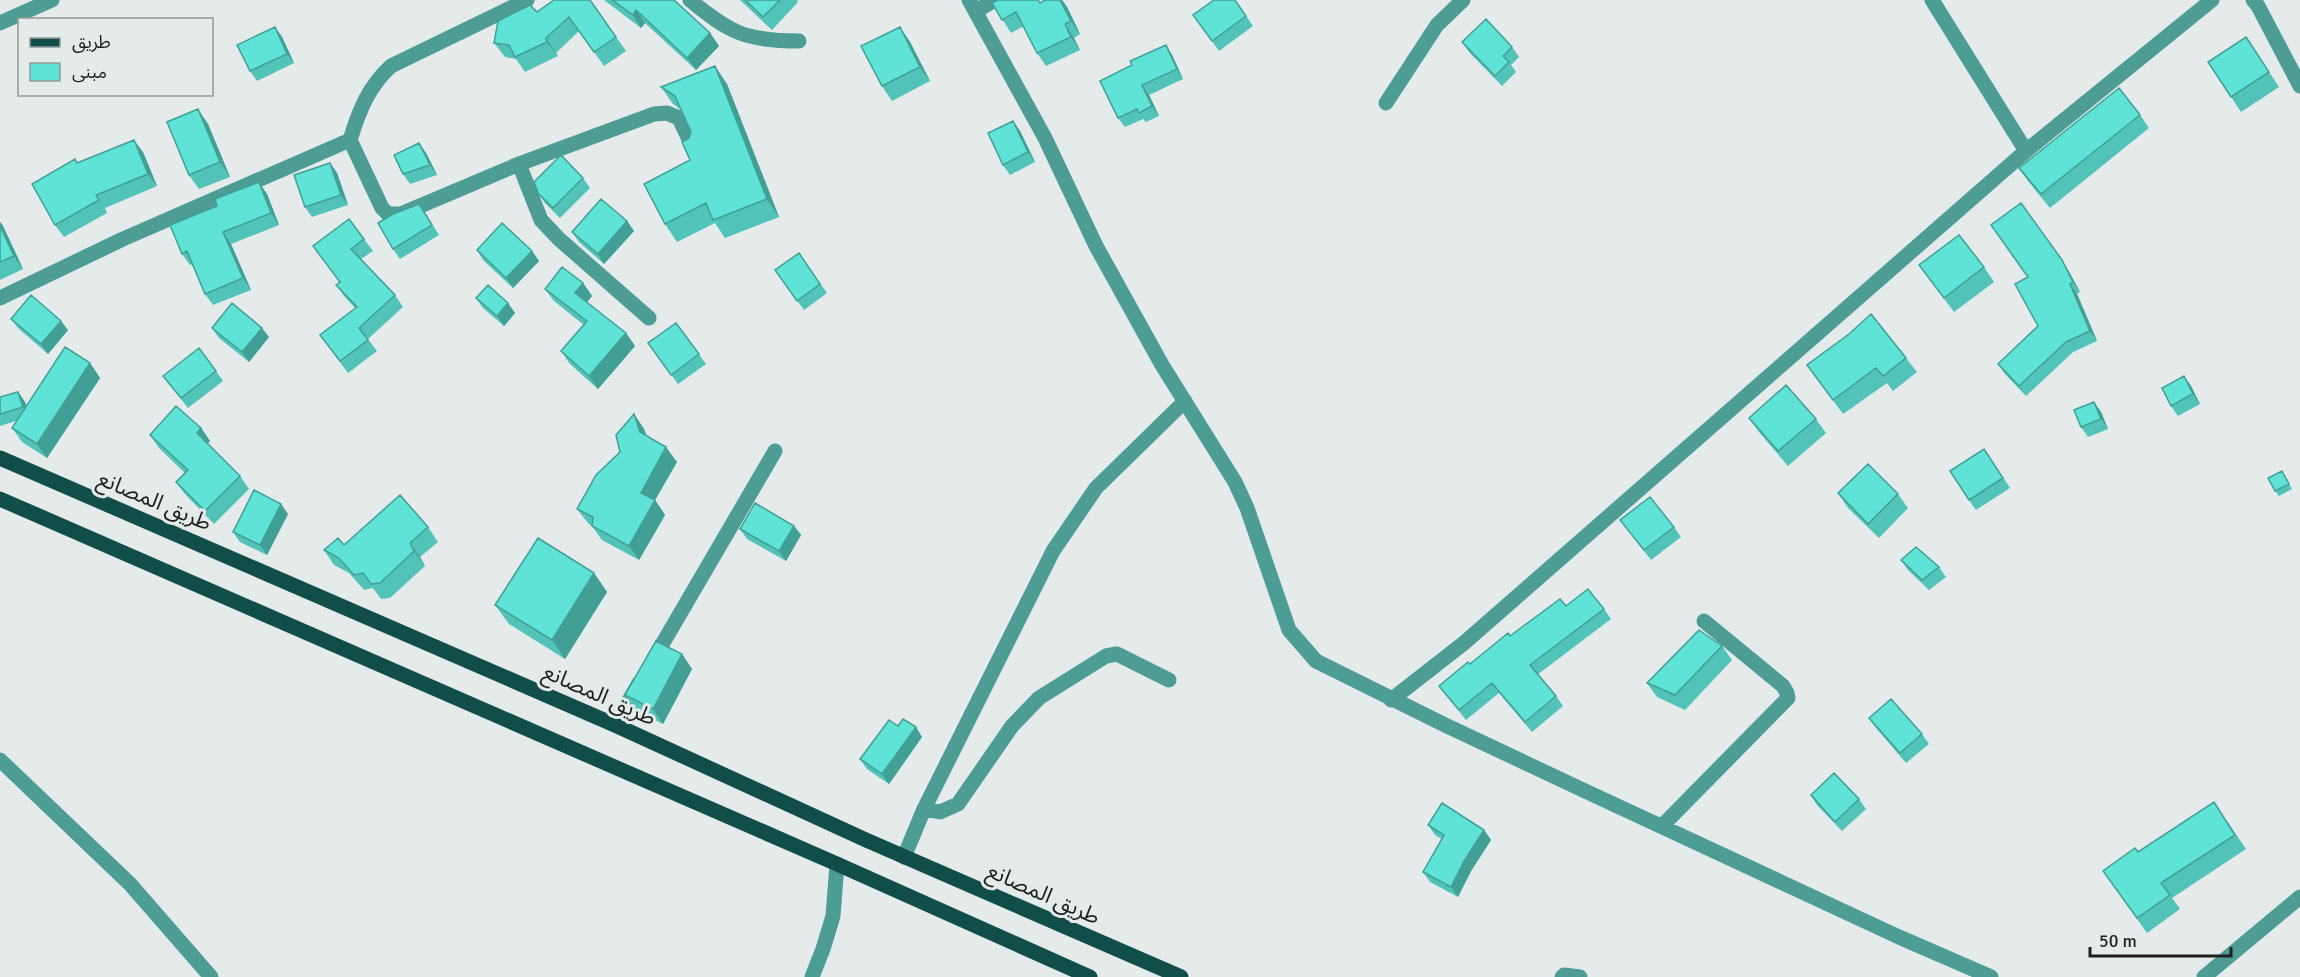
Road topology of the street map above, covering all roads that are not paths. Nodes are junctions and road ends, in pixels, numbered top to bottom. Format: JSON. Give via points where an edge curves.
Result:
{"nodes":[{"id":1,"x":52,"y":0,"type":"edge"},
{"id":2,"x":527,"y":0,"type":"edge"},
{"id":3,"x":690,"y":0,"type":"edge"},
{"id":4,"x":995,"y":0,"type":"edge"},
{"id":5,"x":1463,"y":0,"type":"edge"},
{"id":6,"x":1932,"y":0,"type":"edge"},
{"id":7,"x":2212,"y":0,"type":"edge"},
{"id":8,"x":2253,"y":0,"type":"edge"},
{"id":9,"x":973,"y":6,"type":"edge"},
{"id":10,"x":0,"y":23,"type":"edge"},
{"id":11,"x":799,"y":41,"type":"dead end"},
{"id":12,"x":2300,"y":86,"type":"edge"},
{"id":13,"x":1386,"y":103,"type":"dead end"},
{"id":14,"x":350,"y":140,"type":"junction"},
{"id":15,"x":694,"y":150,"type":"edge"},
{"id":16,"x":2026,"y":151,"type":"junction"},
{"id":17,"x":519,"y":164,"type":"junction"},
{"id":18,"x":0,"y":298,"type":"edge"},
{"id":19,"x":649,"y":318,"type":"dead end"},
{"id":20,"x":1185,"y":401,"type":"junction"},
{"id":21,"x":775,"y":451,"type":"dead end"},
{"id":22,"x":0,"y":458,"type":"edge"},
{"id":23,"x":0,"y":499,"type":"edge"},
{"id":24,"x":1704,"y":621,"type":"dead end"},
{"id":25,"x":1169,"y":680,"type":"dead end"},
{"id":26,"x":1391,"y":700,"type":"junction"},
{"id":27,"x":615,"y":724,"type":"junction"},
{"id":28,"x":0,"y":760,"type":"edge"},
{"id":29,"x":924,"y":809,"type":"junction"},
{"id":30,"x":1662,"y":826,"type":"junction"},
{"id":31,"x":904,"y":857,"type":"junction"},
{"id":32,"x":837,"y":864,"type":"junction"},
{"id":33,"x":2300,"y":897,"type":"edge"},
{"id":34,"x":208,"y":976,"type":"edge"},
{"id":35,"x":812,"y":977,"type":"edge"},
{"id":36,"x":1090,"y":977,"type":"edge"},
{"id":37,"x":1180,"y":977,"type":"edge"},
{"id":38,"x":1562,"y":977,"type":"edge"},
{"id":39,"x":1580,"y":977,"type":"edge"},
{"id":40,"x":1991,"y":977,"type":"edge"},
{"id":41,"x":2204,"y":977,"type":"edge"}],
"edges":[{"from":1,"to":10,"type":"street"},
{"from":2,"to":14,"type":"street","via":[[391,66],[367,94]]},
{"from":3,"to":11,"type":"street","via":[[733,32],[767,41]]},
{"from":4,"to":9,"type":"street"},
{"from":5,"to":13,"type":"street","via":[[1437,25]]},
{"from":6,"to":16,"type":"street"},
{"from":7,"to":16,"type":"street"},
{"from":8,"to":12,"type":"street"},
{"from":9,"to":20,"type":"street","via":[[1046,138],[1096,246]]},
{"from":14,"to":17,"type":"street","via":[[381,208],[388,214],[401,214]]},
{"from":14,"to":18,"type":"street","via":[[123,239]]},
{"from":15,"to":17,"type":"street","via":[[679,118],[667,113],[654,114]]},
{"from":16,"to":26,"type":"street","via":[[1464,643]]},
{"from":17,"to":19,"type":"street","via":[[541,219]]},
{"from":20,"to":26,"type":"street","via":[[1247,508],[1289,630],[1316,661]]},
{"from":20,"to":29,"type":"street","via":[[1096,488],[1053,552]]},
{"from":21,"to":27,"type":"street"},
{"from":22,"to":27,"type":"main road","name":"طريق المصانع"},
{"from":23,"to":32,"type":"main road"},
{"from":24,"to":30,"type":"street","via":[[1783,686],[1788,698]]},
{"from":25,"to":29,"type":"street","via":[[1117,654],[1106,656],[1039,698],[1012,726],[958,804],[940,812]]},
{"from":26,"to":30,"type":"street"},
{"from":27,"to":31,"type":"main road","name":"طريق المصانع"},
{"from":28,"to":34,"type":"street","via":[[130,884]]},
{"from":29,"to":31,"type":"street"},
{"from":30,"to":40,"type":"street"},
{"from":31,"to":37,"type":"main road","name":"طريق المصانع"},
{"from":32,"to":35,"type":"street","via":[[833,916]]},
{"from":32,"to":36,"type":"main road"},
{"from":33,"to":41,"type":"street"},
{"from":38,"to":39,"type":"street"}]}
